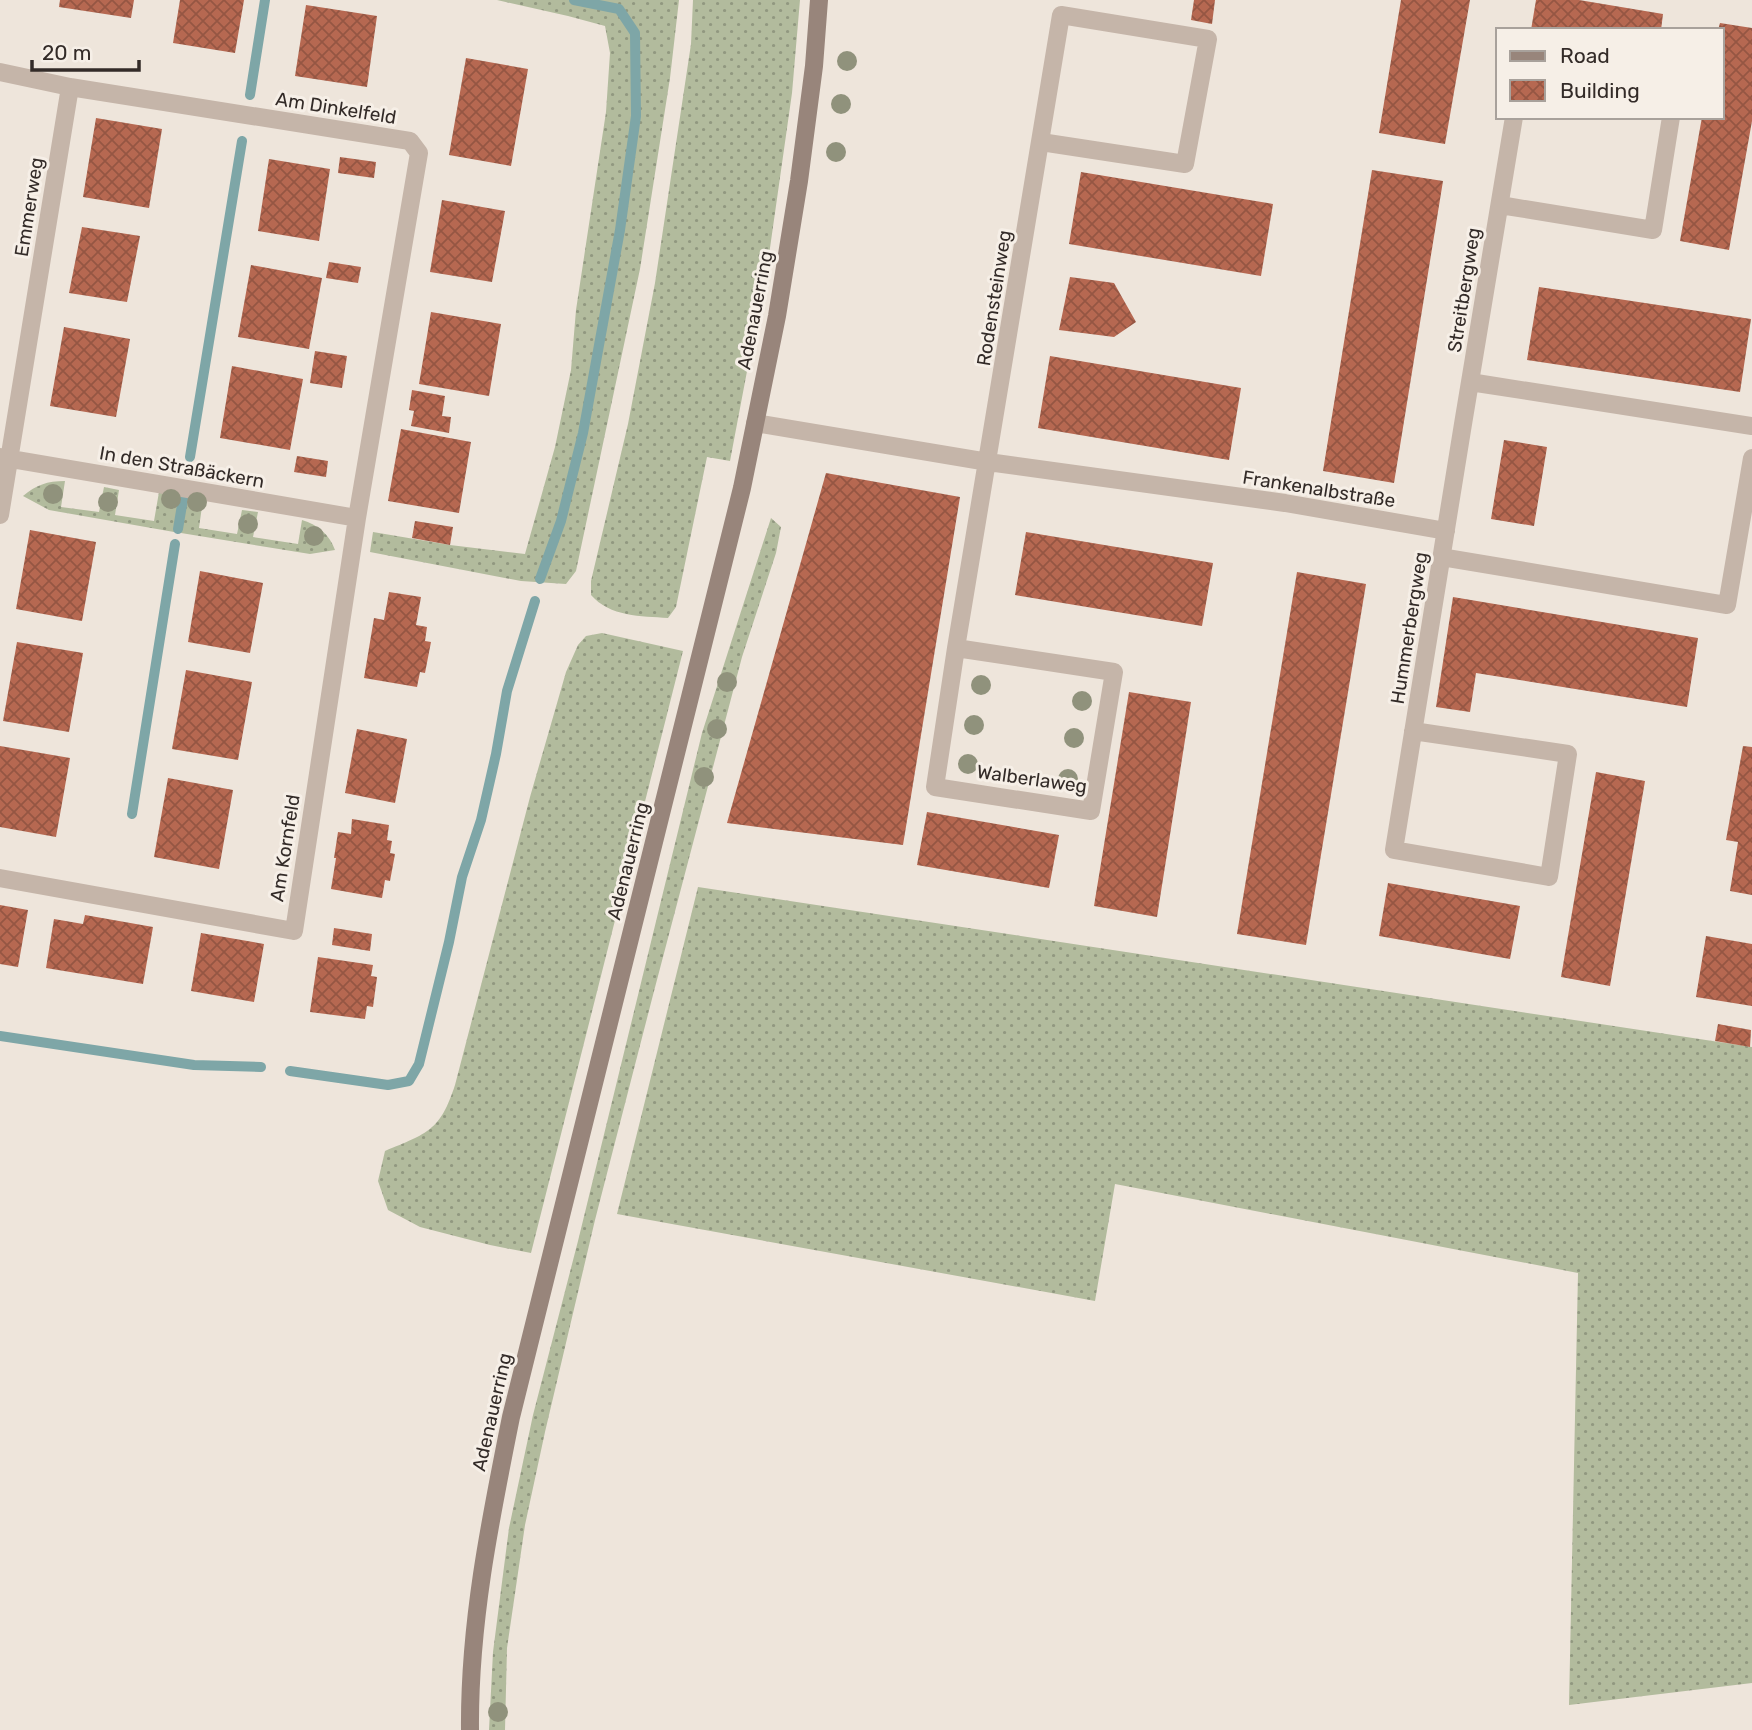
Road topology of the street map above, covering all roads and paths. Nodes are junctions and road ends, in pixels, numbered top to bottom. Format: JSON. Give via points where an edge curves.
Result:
{"nodes":[{"id":1,"x":819,"y":0,"type":"edge"},
{"id":2,"x":0,"y":72,"type":"edge"},
{"id":3,"x":69,"y":87,"type":"junction"},
{"id":4,"x":1514,"y":119,"type":"edge"},
{"id":5,"x":1671,"y":119,"type":"edge"},
{"id":6,"x":1041,"y":142,"type":"junction"},
{"id":7,"x":1500,"y":205,"type":"junction"},
{"id":8,"x":1470,"y":383,"type":"junction"},
{"id":9,"x":755,"y":423,"type":"junction"},
{"id":10,"x":1752,"y":426,"type":"edge"},
{"id":11,"x":5,"y":458,"type":"edge"},
{"id":12,"x":1752,"y":458,"type":"edge"},
{"id":13,"x":988,"y":462,"type":"junction"},
{"id":14,"x":0,"y":515,"type":"edge"},
{"id":15,"x":357,"y":518,"type":"junction"},
{"id":16,"x":1446,"y":531,"type":"junction"},
{"id":17,"x":1442,"y":558,"type":"junction"},
{"id":18,"x":956,"y":648,"type":"junction"},
{"id":19,"x":1413,"y":731,"type":"junction"},
{"id":20,"x":0,"y":878,"type":"edge"},
{"id":21,"x":470,"y":1730,"type":"edge"}],
"edges":[{"from":1,"to":9,"type":"main road","name":"Adenauerring","via":[[799,181]]},
{"from":2,"to":3,"type":"street","name":"Am Dinkelfeld"},
{"from":3,"to":11,"type":"street","name":"Emmerweg"},
{"from":3,"to":15,"type":"street","name":"Am Dinkelfeld","via":[[410,141],[419,153]]},
{"from":4,"to":7,"type":"street","name":"Streitbergweg"},
{"from":5,"to":7,"type":"street","name":"Streitbergweg","via":[[1653,230]]},
{"from":6,"to":6,"type":"street","name":"Rodensteinweg","via":[[1061,15],[1208,39],[1185,164]]},
{"from":6,"to":13,"type":"street","name":"Rodensteinweg"},
{"from":7,"to":8,"type":"street","name":"Streitbergweg"},
{"from":8,"to":10,"type":"street"},
{"from":8,"to":16,"type":"street"},
{"from":9,"to":13,"type":"street","name":"Frankenalbstraße"},
{"from":9,"to":21,"type":"main road","name":"Adenauerring","via":[[511,1417],[478,1597]]},
{"from":11,"to":14,"type":"street","name":"Emmerweg"},
{"from":11,"to":15,"type":"street","name":"In den Straßäckern"},
{"from":12,"to":17,"type":"street","via":[[1727,605]]},
{"from":13,"to":16,"type":"street","name":"Frankenalbstraße","via":[[1285,503]]},
{"from":13,"to":18,"type":"street","name":"Walberlaweg"},
{"from":15,"to":20,"type":"street","name":"Am Kornfeld","via":[[294,931]]},
{"from":16,"to":17,"type":"street","name":"Hummerbergweg"},
{"from":17,"to":19,"type":"street","name":"Hummerbergweg"},
{"from":18,"to":18,"type":"street","name":"Walberlaweg","via":[[1114,672],[1091,811],[935,787]]},
{"from":19,"to":19,"type":"street","name":"Hummerbergweg","via":[[1568,754],[1549,877],[1394,850]]}]}
